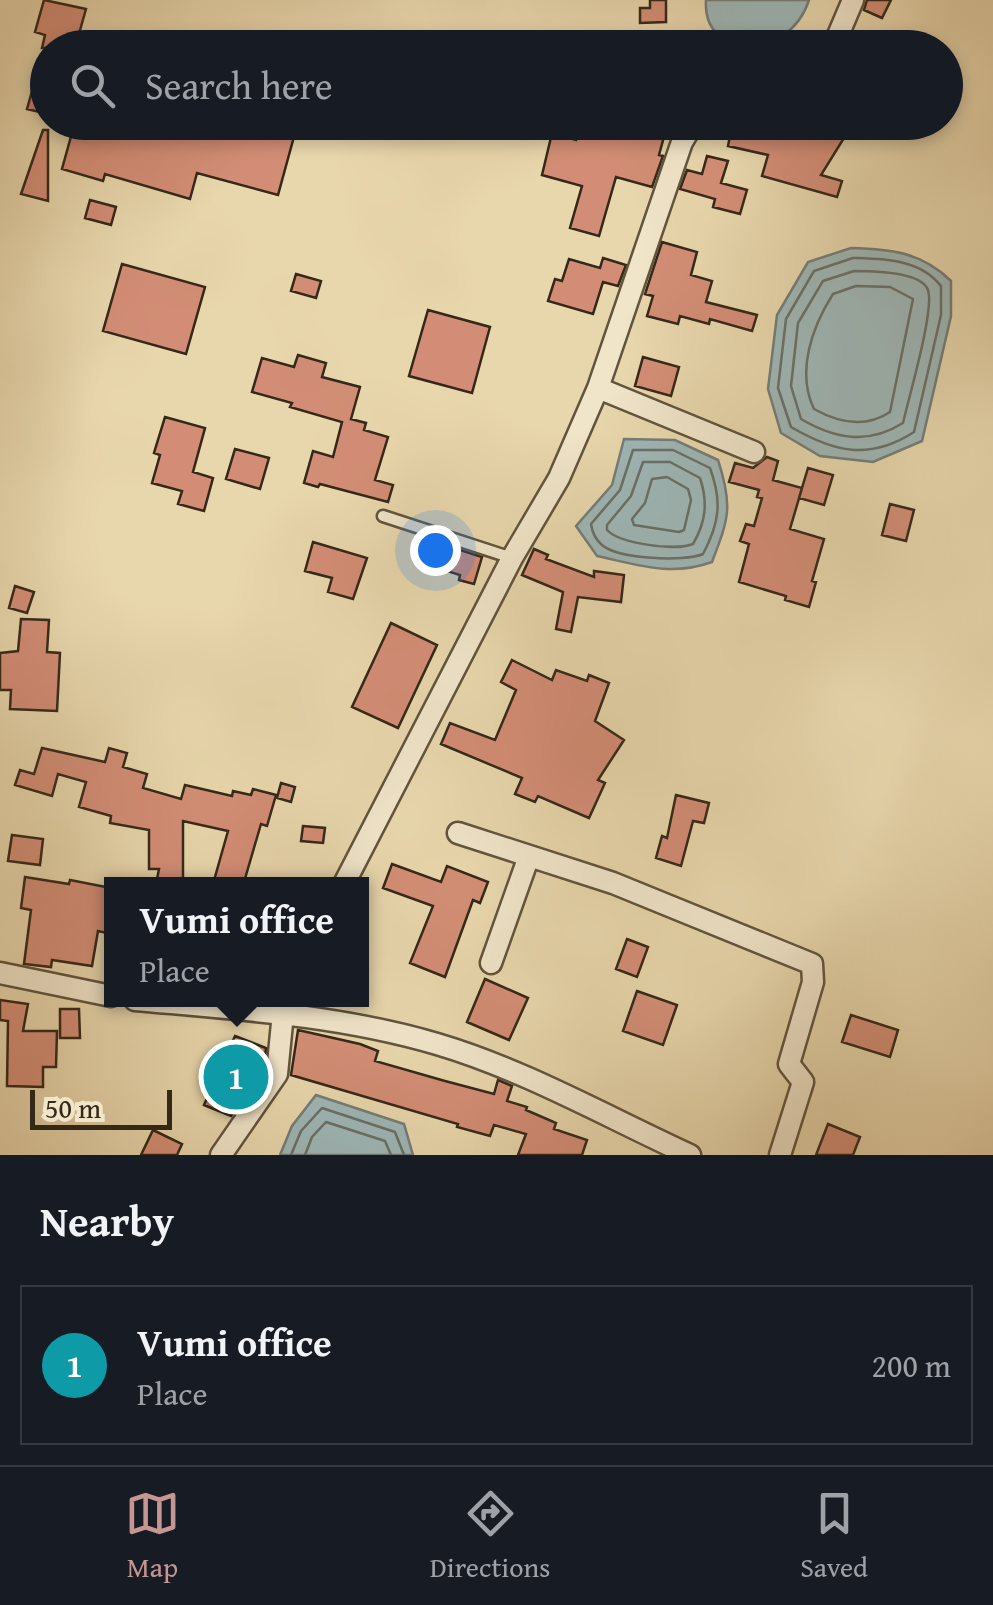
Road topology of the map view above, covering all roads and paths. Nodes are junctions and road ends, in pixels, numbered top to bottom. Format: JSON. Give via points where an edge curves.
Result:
{"nodes":[{"id":1,"x":853,"y":0,"type":"edge"},
{"id":2,"x":840,"y":30,"type":"edge"},
{"id":3,"x":683,"y":140,"type":"edge"},
{"id":4,"x":598,"y":388,"type":"junction"},
{"id":5,"x":754,"y":452,"type":"dead end"},
{"id":6,"x":383,"y":516,"type":"dead end"},
{"id":7,"x":512,"y":558,"type":"junction"},
{"id":8,"x":458,"y":833,"type":"dead end"},
{"id":9,"x":529,"y":856,"type":"junction"},
{"id":10,"x":348,"y":877,"type":"edge"},
{"id":11,"x":491,"y":963,"type":"dead end"},
{"id":12,"x":0,"y":973,"type":"edge"},
{"id":13,"x":104,"y":995,"type":"edge"},
{"id":14,"x":286,"y":1007,"type":"edge"},
{"id":15,"x":290,"y":1007,"type":"edge"},
{"id":16,"x":220,"y":1155,"type":"edge"},
{"id":17,"x":690,"y":1155,"type":"edge"},
{"id":18,"x":780,"y":1155,"type":"edge"}],
"edges":[{"from":1,"to":2,"type":"street"},
{"from":3,"to":4,"type":"street"},
{"from":4,"to":5,"type":"street"},
{"from":4,"to":7,"type":"street","via":[[559,478]]},
{"from":6,"to":7,"type":"lane"},
{"from":7,"to":10,"type":"street"},
{"from":8,"to":9,"type":"street"},
{"from":9,"to":11,"type":"street"},
{"from":9,"to":18,"type":"street","via":[[812,964],[790,1064],[803,1082]]},
{"from":12,"to":13,"type":"street"},
{"from":14,"to":16,"type":"street","via":[[278,1074]]},
{"from":15,"to":17,"type":"street","via":[[442,1045]]}]}
